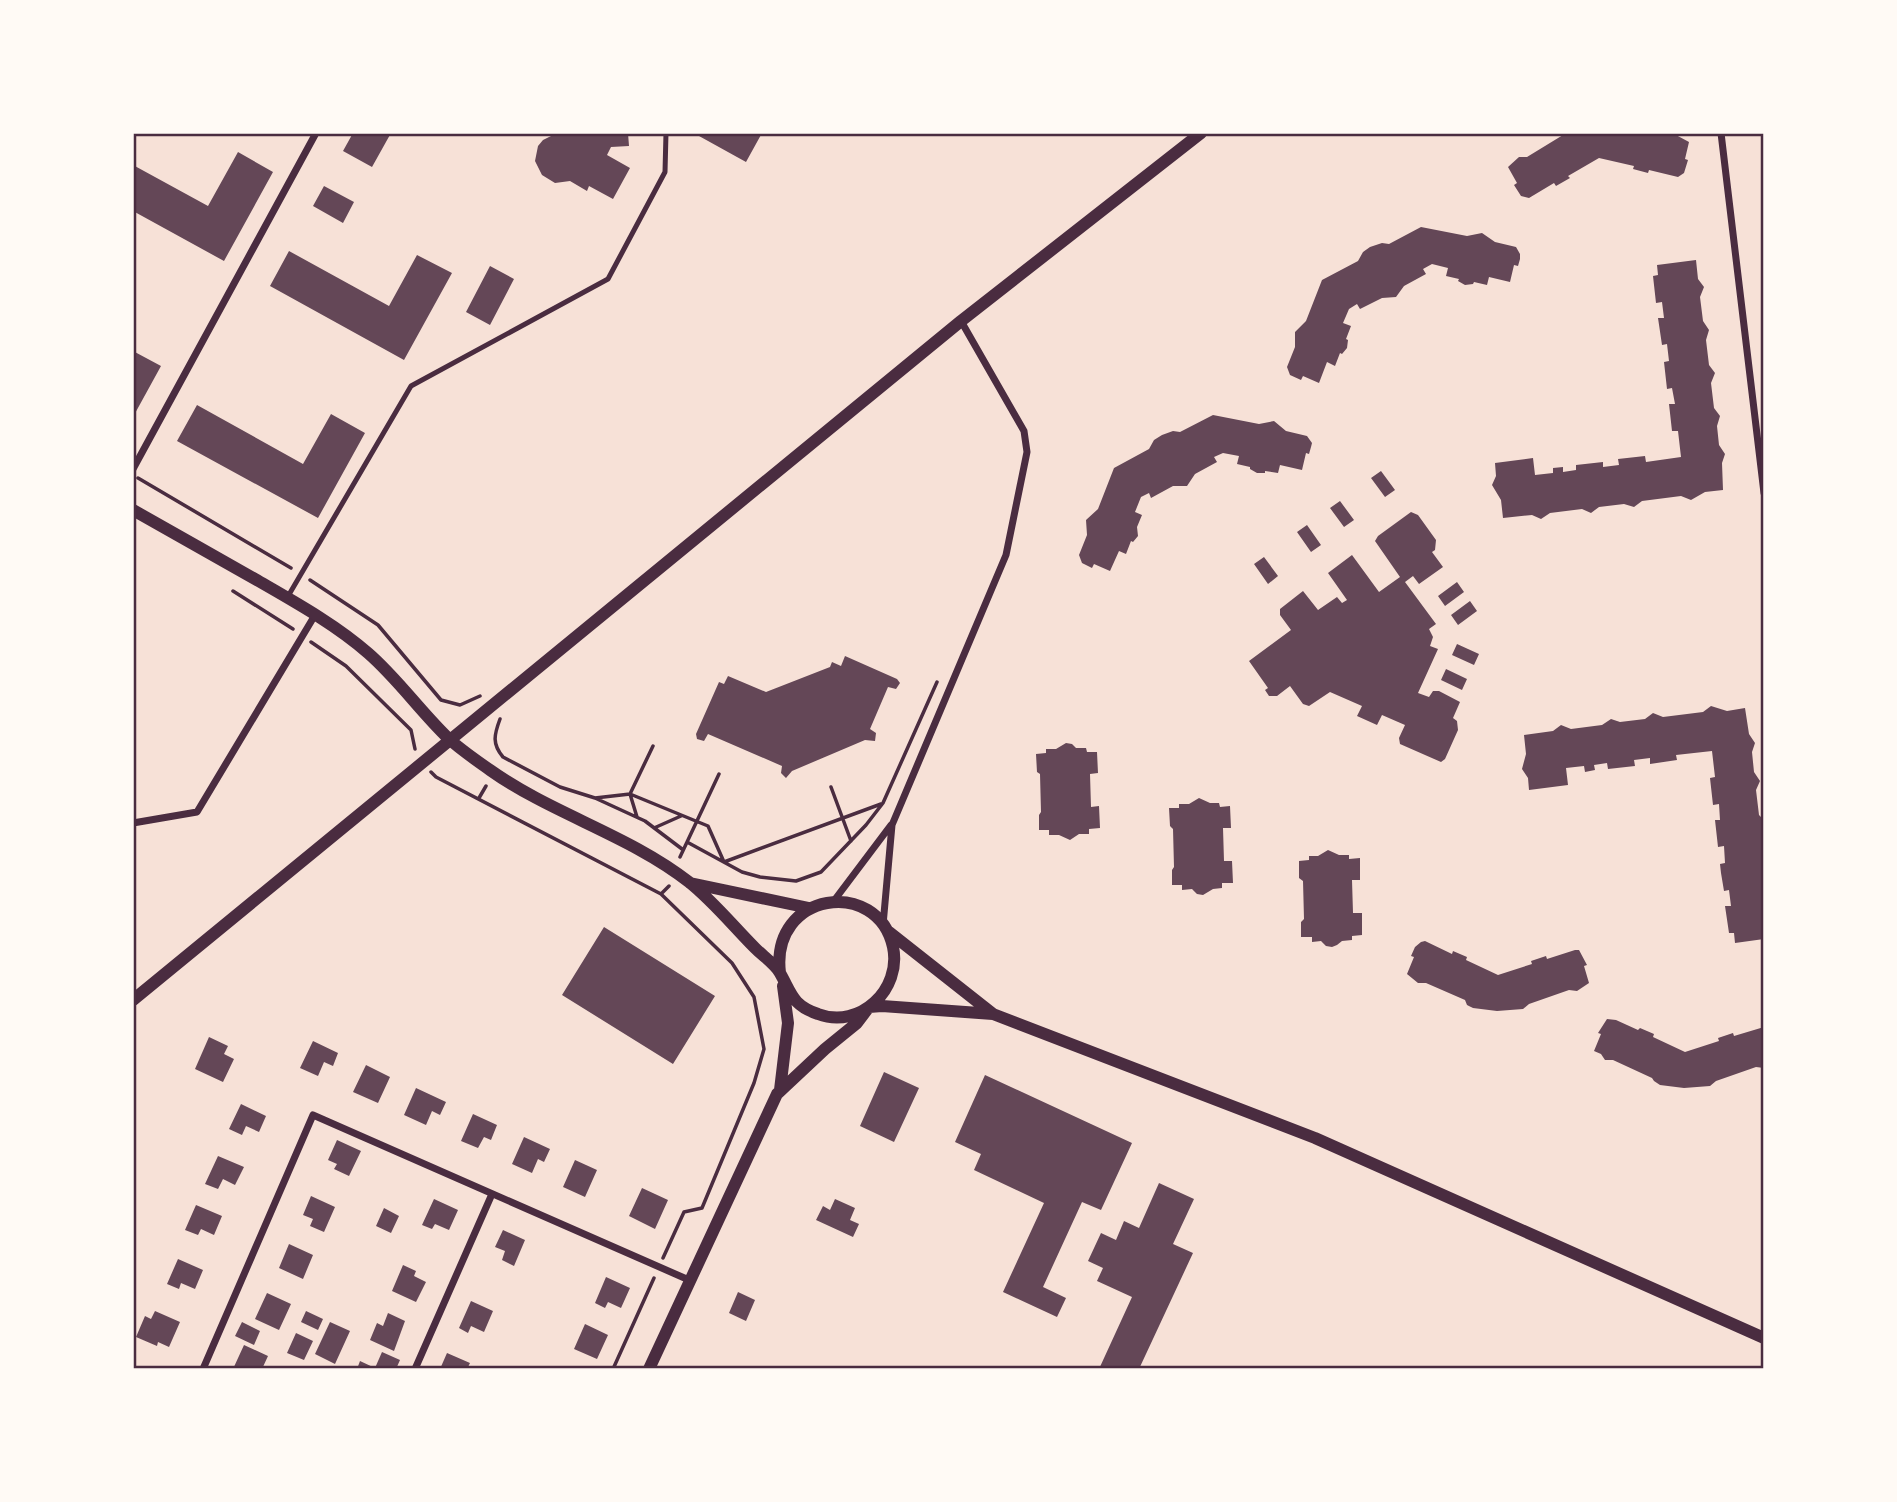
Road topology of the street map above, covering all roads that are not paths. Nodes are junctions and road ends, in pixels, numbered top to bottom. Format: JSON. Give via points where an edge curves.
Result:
{"nodes":[{"id":1,"x":316,"y":133,"type":"edge"},
{"id":2,"x":666,"y":133,"type":"edge"},
{"id":3,"x":1201,"y":133,"type":"edge"},
{"id":4,"x":1721,"y":133,"type":"edge"},
{"id":5,"x":961,"y":321,"type":"junction"},
{"id":6,"x":133,"y":469,"type":"edge"},
{"id":7,"x":1764,"y":493,"type":"edge"},
{"id":8,"x":133,"y":510,"type":"edge"},
{"id":9,"x":287,"y":598,"type":"junction"},
{"id":10,"x":315,"y":615,"type":"junction"},
{"id":11,"x":450,"y":740,"type":"junction"},
{"id":12,"x":133,"y":823,"type":"edge"},
{"id":13,"x":892,"y":825,"type":"junction"},
{"id":14,"x":690,"y":882,"type":"junction"},
{"id":15,"x":833,"y":902,"type":"junction"},
{"id":16,"x":810,"y":908,"type":"junction"},
{"id":17,"x":885,"y":928,"type":"junction"},
{"id":18,"x":781,"y":976,"type":"junction"},
{"id":19,"x":133,"y":1000,"type":"edge"},
{"id":20,"x":869,"y":1007,"type":"junction"},
{"id":21,"x":993,"y":1014,"type":"junction"},
{"id":22,"x":780,"y":1090,"type":"junction"},
{"id":23,"x":492,"y":1194,"type":"junction"},
{"id":24,"x":689,"y":1280,"type":"junction"},
{"id":25,"x":1764,"y":1338,"type":"edge"},
{"id":26,"x":203,"y":1369,"type":"edge"},
{"id":27,"x":415,"y":1369,"type":"edge"},
{"id":28,"x":649,"y":1369,"type":"edge"}],
"edges":[{"from":1,"to":6,"type":"street"},
{"from":2,"to":9,"type":"lane","via":[[665,172],[608,279],[411,386]]},
{"from":3,"to":5,"type":"street"},
{"from":4,"to":7,"type":"street"},
{"from":5,"to":11,"type":"street"},
{"from":5,"to":13,"type":"street","via":[[1024,431],[1027,452],[1006,555]]},
{"from":8,"to":9,"type":"street"},
{"from":9,"to":10,"type":"street"},
{"from":10,"to":11,"type":"street","via":[[368,652]]},
{"from":10,"to":12,"type":"street","via":[[197,813]]},
{"from":11,"to":14,"type":"street","via":[[494,772]]},
{"from":11,"to":19,"type":"street"},
{"from":13,"to":15,"type":"street"},
{"from":13,"to":17,"type":"street"},
{"from":14,"to":16,"type":"street"},
{"from":14,"to":18,"type":"street"},
{"from":15,"to":16,"type":"street"},
{"from":15,"to":17,"type":"street","via":[[857,906]]},
{"from":16,"to":18,"type":"street","via":[[784,935],[779,954]]},
{"from":17,"to":20,"type":"street","via":[[894,958],[892,977]]},
{"from":17,"to":21,"type":"street"},
{"from":18,"to":20,"type":"street","via":[[798,1003],[824,1016],[844,1017]]},
{"from":18,"to":22,"type":"street","via":[[788,1023]]},
{"from":20,"to":21,"type":"street"},
{"from":20,"to":22,"type":"street","via":[[857,1023]]},
{"from":21,"to":25,"type":"street","via":[[1315,1138]]},
{"from":22,"to":24,"type":"street"},
{"from":23,"to":24,"type":"street"},
{"from":23,"to":26,"type":"street","via":[[313,1115]]},
{"from":23,"to":27,"type":"street"},
{"from":24,"to":28,"type":"street"}]}
